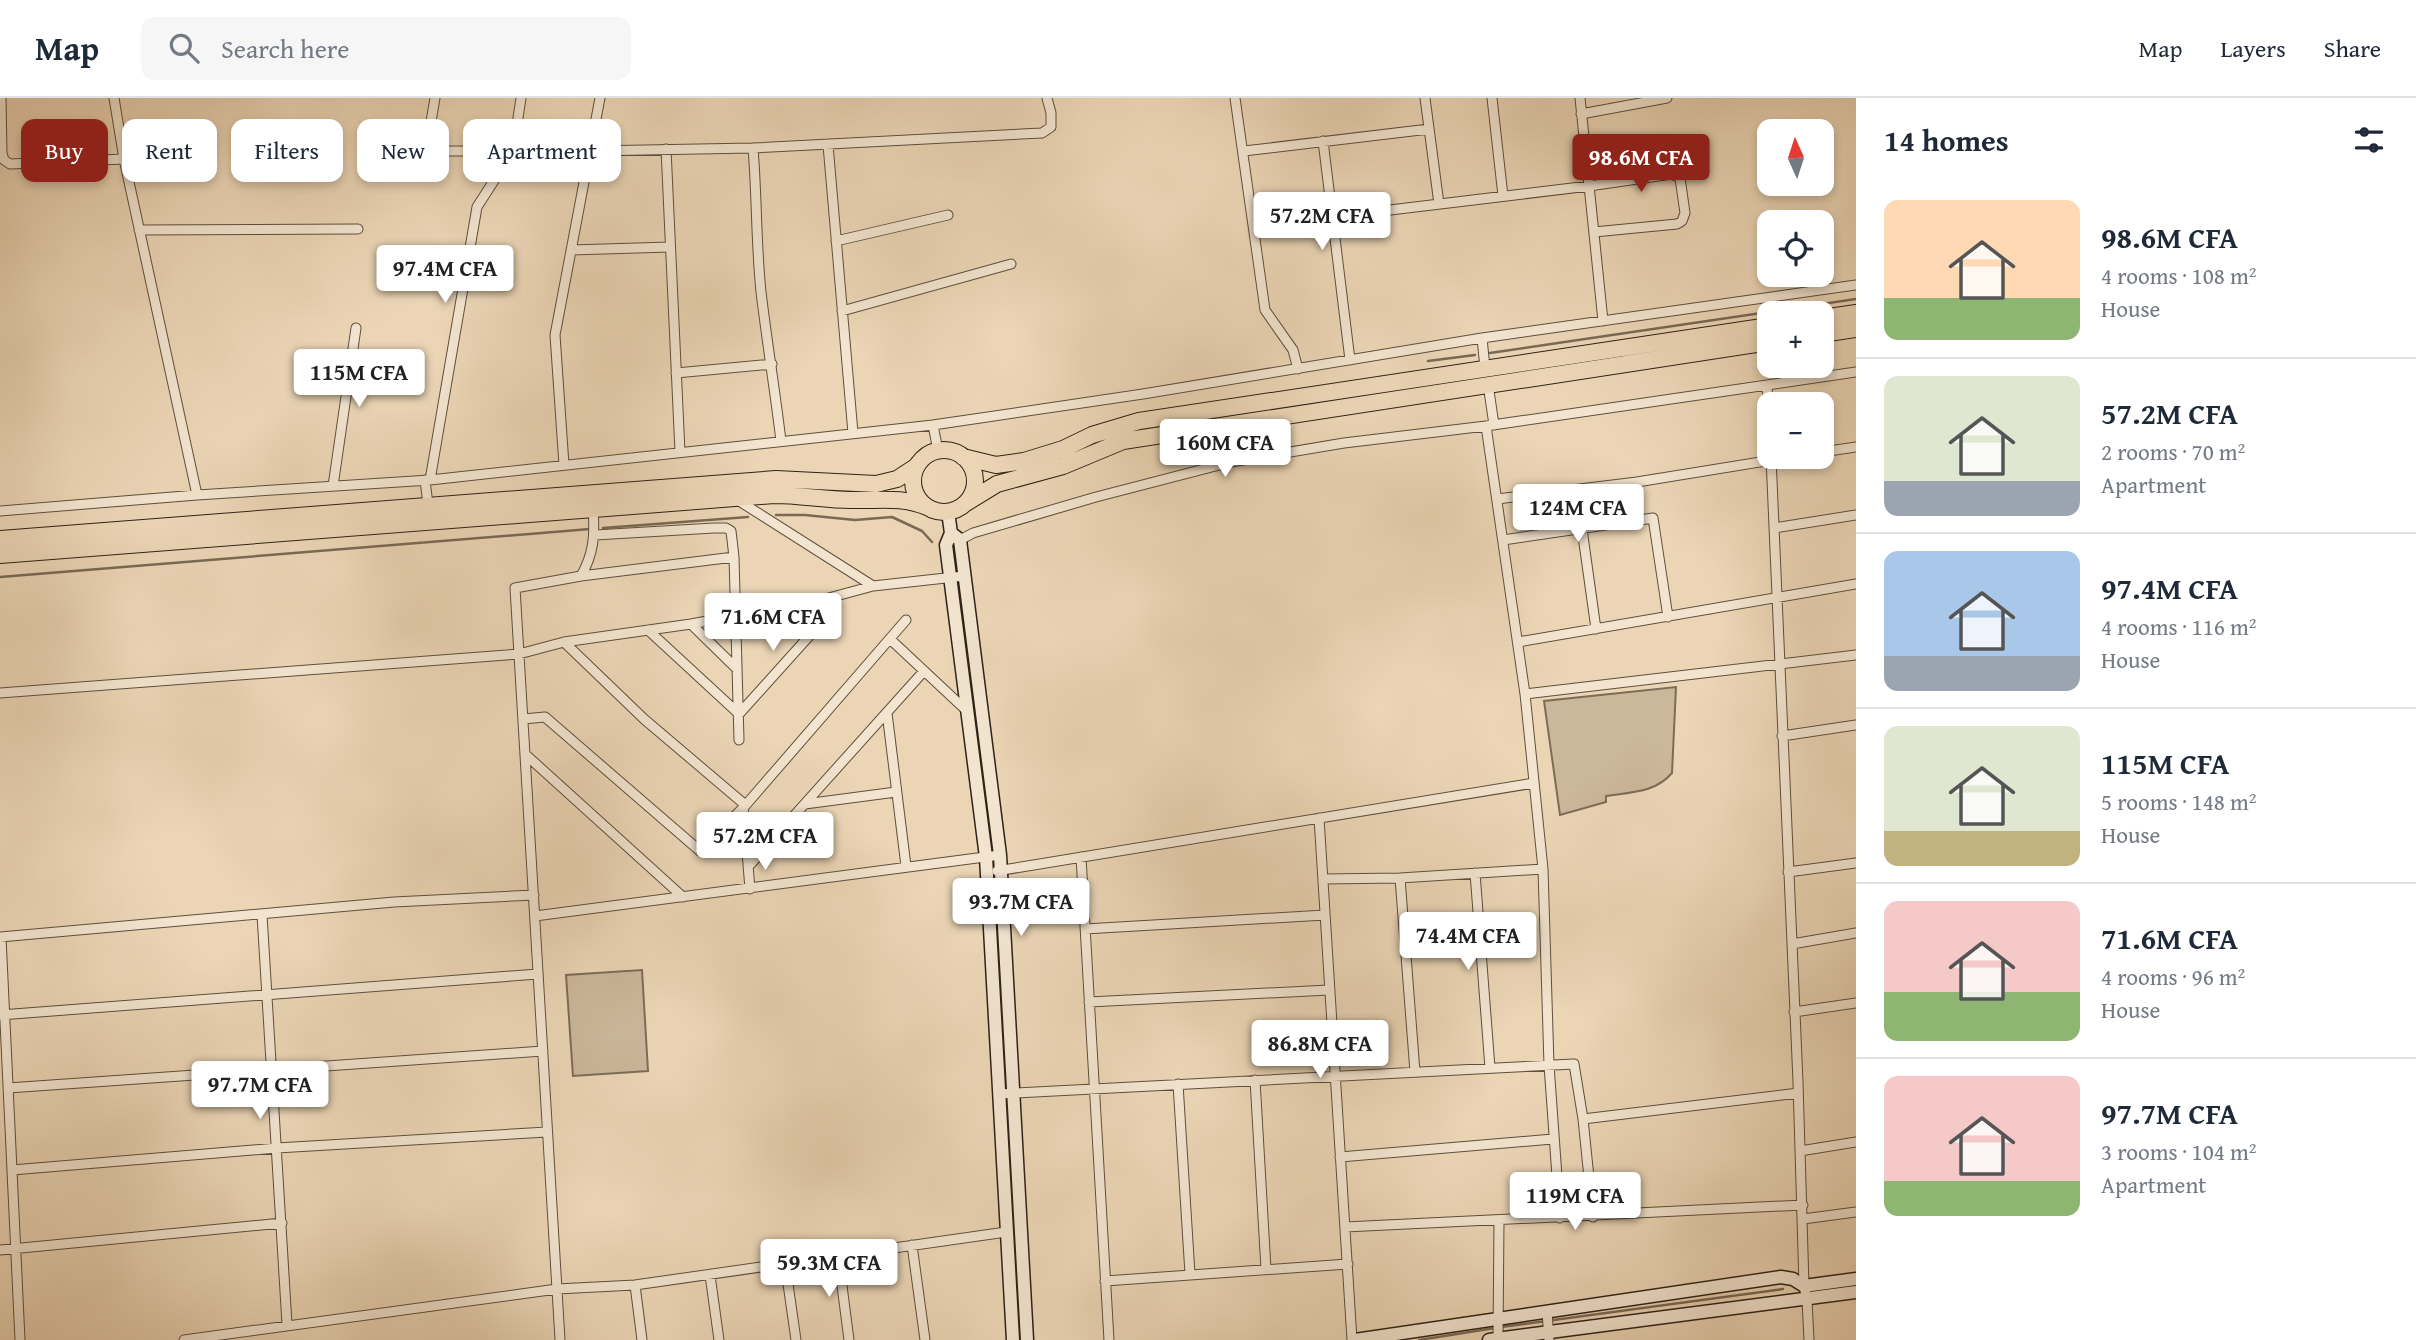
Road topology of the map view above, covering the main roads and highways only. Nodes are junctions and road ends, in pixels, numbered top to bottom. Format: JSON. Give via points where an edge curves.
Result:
{"nodes":[{"id":1,"x":1856,"y":313,"type":"edge"},
{"id":2,"x":1834,"y":316,"type":"edge"},
{"id":3,"x":1757,"y":328,"type":"edge"},
{"id":4,"x":1856,"y":329,"type":"edge"},
{"id":5,"x":1834,"y":332,"type":"edge"},
{"id":6,"x":1757,"y":343,"type":"edge"},
{"id":7,"x":1487,"y":376,"type":"junction"},
{"id":8,"x":963,"y":457,"type":"junction"},
{"id":9,"x":917,"y":466,"type":"junction"},
{"id":10,"x":966,"y":503,"type":"junction"},
{"id":11,"x":927,"y":507,"type":"junction"},
{"id":12,"x":0,"y":539,"type":"edge"},
{"id":13,"x":0,"y":555,"type":"edge"}],
"edges":[{"from":1,"to":2,"type":"highway"},
{"from":3,"to":7,"type":"highway"},
{"from":4,"to":5,"type":"highway"},
{"from":6,"to":7,"type":"highway"},
{"from":7,"to":8,"type":"highway","via":[[1139,421],[1024,461],[996,465]]},
{"from":7,"to":10,"type":"highway","via":[[1123,441],[1063,466],[997,484]]},
{"from":8,"to":9,"type":"highway","via":[[938,451]]},
{"from":8,"to":10,"type":"highway","via":[[975,481]]},
{"from":9,"to":11,"type":"highway","via":[[914,488]]},
{"from":9,"to":12,"type":"highway","via":[[897,479],[876,484],[776,479]]},
{"from":10,"to":11,"type":"highway","via":[[948,512]]},
{"from":11,"to":13,"type":"highway","via":[[892,498],[774,495]]}]}
